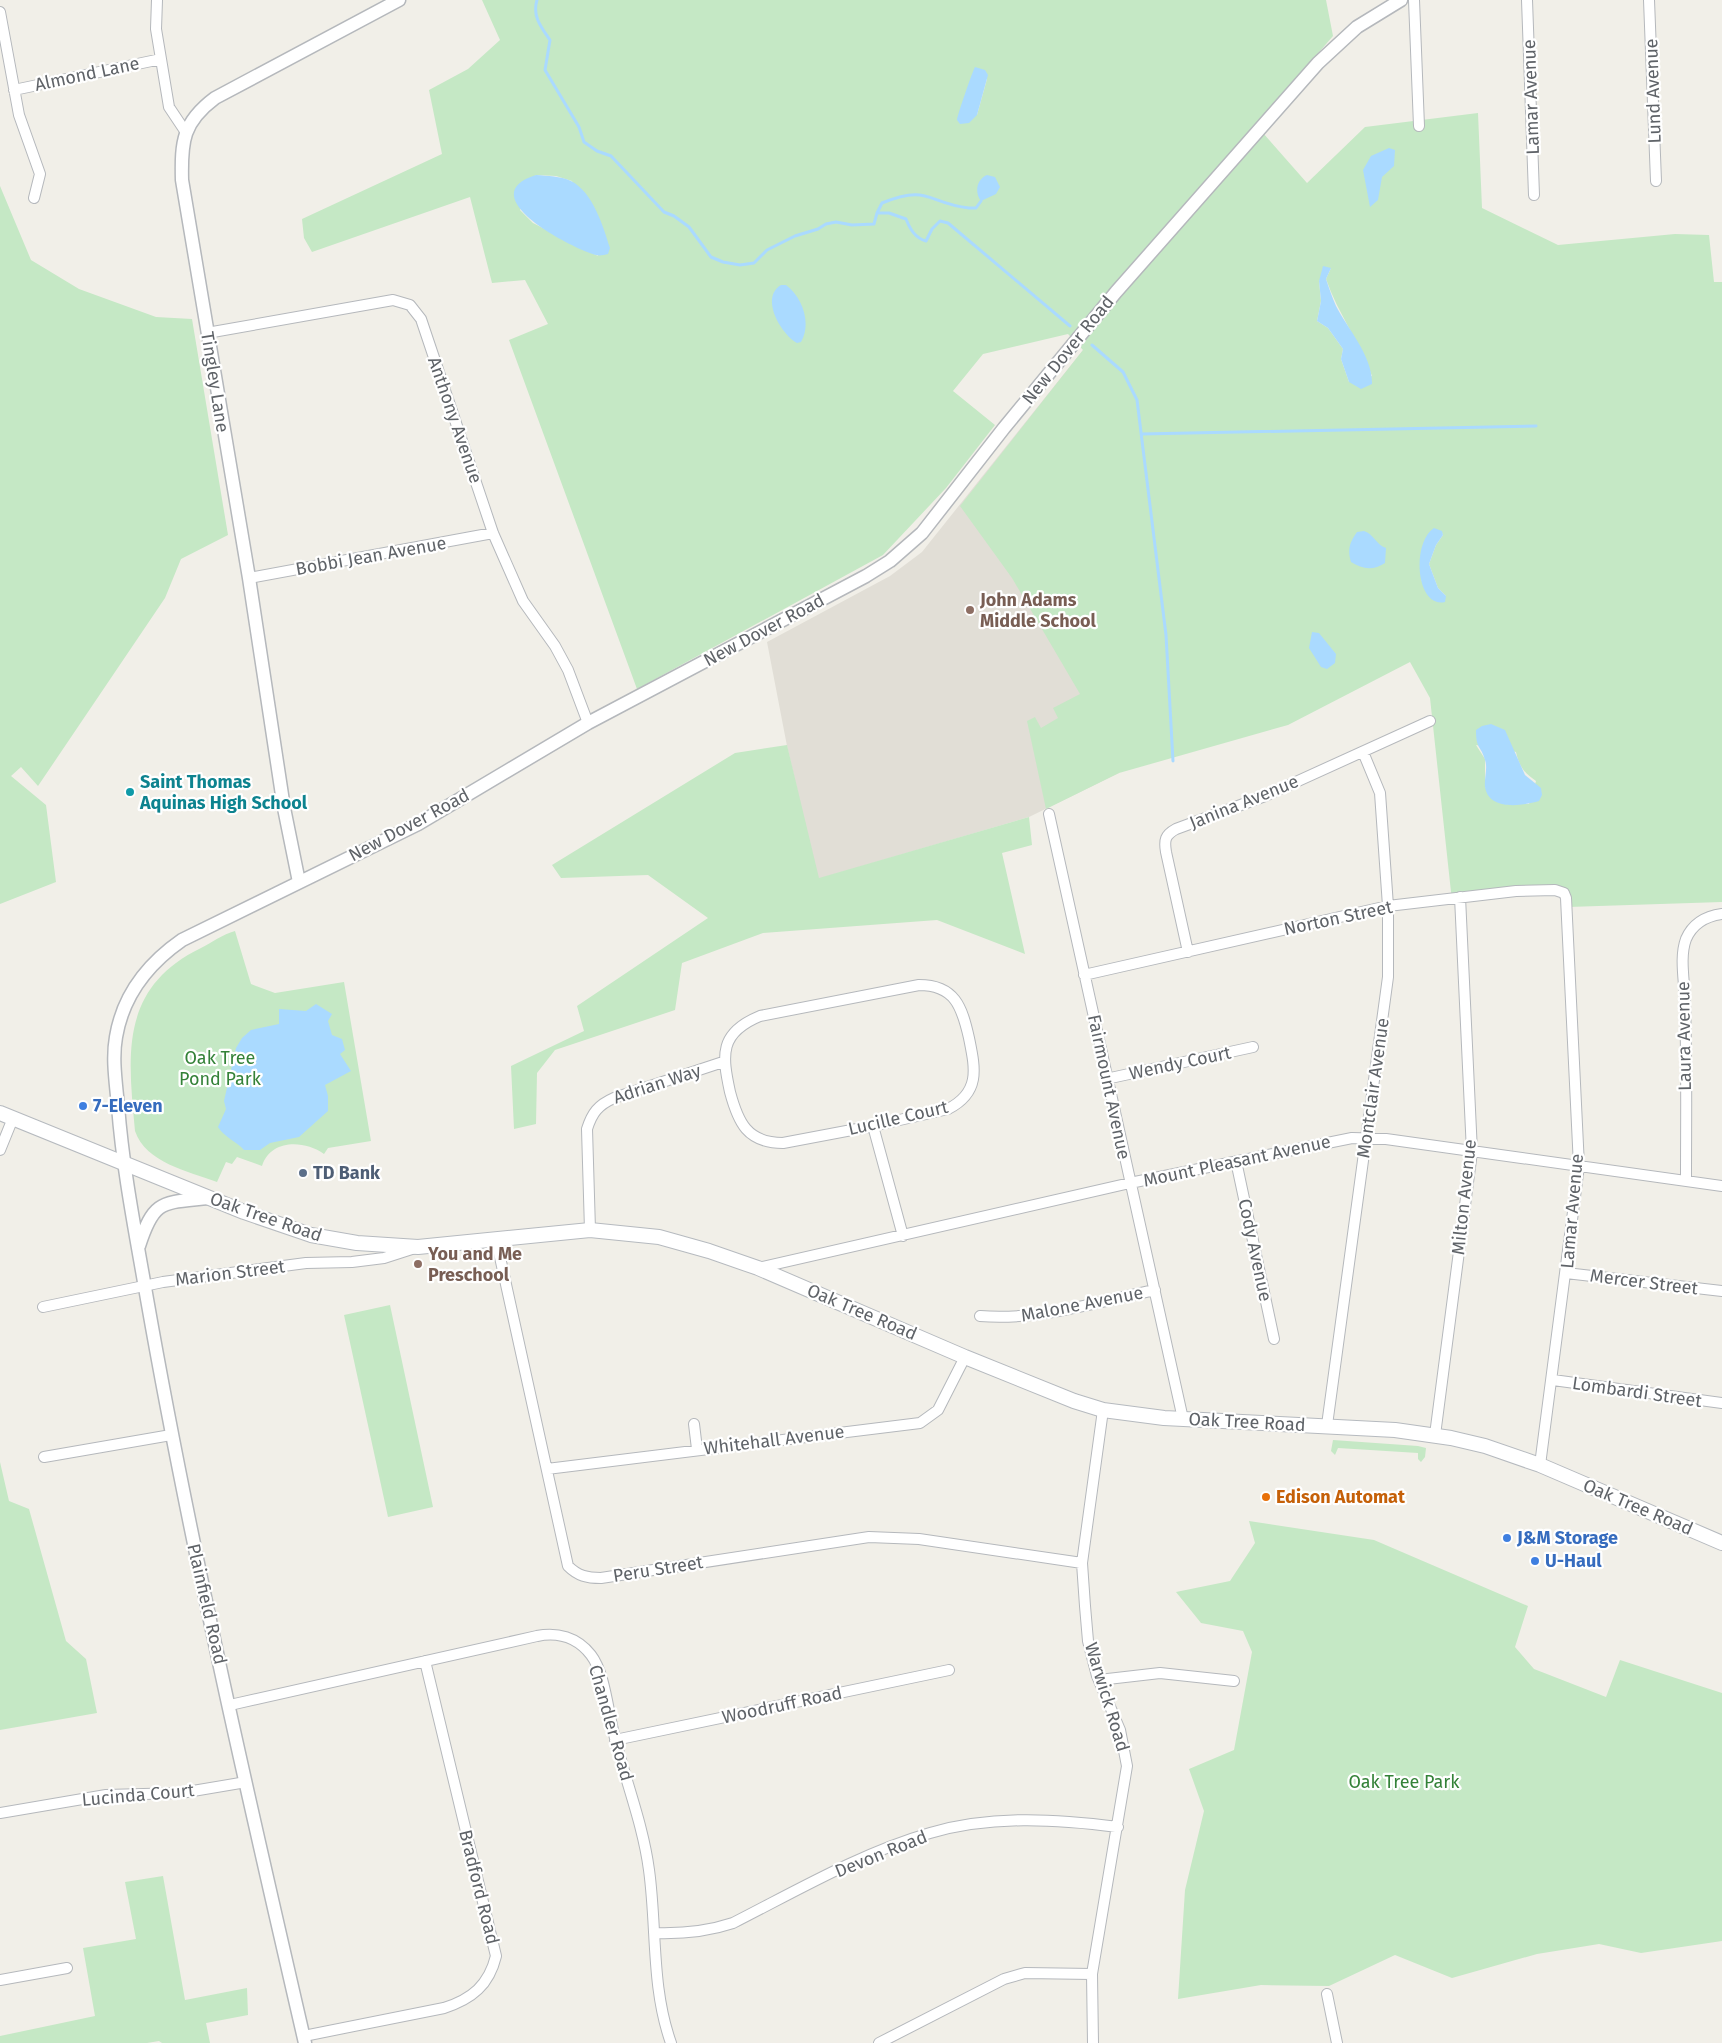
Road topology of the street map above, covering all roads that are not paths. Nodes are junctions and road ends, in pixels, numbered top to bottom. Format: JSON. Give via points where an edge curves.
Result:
{"nodes":[{"id":1,"x":157,"y":0,"type":"edge"},
{"id":2,"x":399,"y":0,"type":"edge"},
{"id":3,"x":1401,"y":0,"type":"edge"},
{"id":4,"x":1414,"y":0,"type":"edge"},
{"id":5,"x":1527,"y":0,"type":"edge"},
{"id":6,"x":1649,"y":0,"type":"edge"},
{"id":7,"x":0,"y":12,"type":"edge"},
{"id":8,"x":160,"y":59,"type":"junction"},
{"id":9,"x":14,"y":90,"type":"junction"},
{"id":10,"x":1419,"y":126,"type":"dead end"},
{"id":11,"x":185,"y":131,"type":"junction"},
{"id":12,"x":1656,"y":181,"type":"dead end"},
{"id":13,"x":1534,"y":195,"type":"dead end"},
{"id":14,"x":34,"y":198,"type":"dead end"},
{"id":15,"x":207,"y":333,"type":"junction"},
{"id":16,"x":493,"y":533,"type":"junction"},
{"id":17,"x":249,"y":578,"type":"junction"},
{"id":18,"x":1430,"y":721,"type":"dead end"},
{"id":19,"x":588,"y":723,"type":"junction"},
{"id":20,"x":1363,"y":752,"type":"junction"},
{"id":21,"x":1049,"y":814,"type":"dead end"},
{"id":22,"x":299,"y":882,"type":"junction"},
{"id":23,"x":1460,"y":897,"type":"junction"},
{"id":24,"x":1388,"y":906,"type":"junction"},
{"id":25,"x":1722,"y":914,"type":"edge"},
{"id":26,"x":1568,"y":924,"type":"joint"},
{"id":27,"x":1188,"y":952,"type":"junction"},
{"id":28,"x":1084,"y":975,"type":"junction"},
{"id":29,"x":1253,"y":1047,"type":"dead end"},
{"id":30,"x":724,"y":1062,"type":"junction"},
{"id":31,"x":1106,"y":1079,"type":"junction"},
{"id":32,"x":7,"y":1115,"type":"edge"},
{"id":33,"x":872,"y":1126,"type":"junction"},
{"id":34,"x":1366,"y":1138,"type":"junction"},
{"id":35,"x":0,"y":1150,"type":"edge"},
{"id":36,"x":1472,"y":1152,"type":"junction"},
{"id":37,"x":1236,"y":1161,"type":"junction"},
{"id":38,"x":122,"y":1162,"type":"junction"},
{"id":39,"x":1579,"y":1166,"type":"junction"},
{"id":40,"x":1686,"y":1179,"type":"junction"},
{"id":41,"x":1130,"y":1183,"type":"junction"},
{"id":42,"x":1722,"y":1186,"type":"edge"},
{"id":43,"x":208,"y":1198,"type":"junction"},
{"id":44,"x":590,"y":1230,"type":"junction"},
{"id":45,"x":903,"y":1236,"type":"junction"},
{"id":46,"x":496,"y":1239,"type":"junction"},
{"id":47,"x":418,"y":1247,"type":"junction"},
{"id":48,"x":138,"y":1248,"type":"junction"},
{"id":49,"x":758,"y":1268,"type":"junction"},
{"id":50,"x":1566,"y":1273,"type":"junction"},
{"id":51,"x":145,"y":1286,"type":"junction"},
{"id":52,"x":1154,"y":1290,"type":"junction"},
{"id":53,"x":1722,"y":1291,"type":"edge"},
{"id":54,"x":43,"y":1307,"type":"dead end"},
{"id":55,"x":980,"y":1316,"type":"dead end"},
{"id":56,"x":1274,"y":1339,"type":"dead end"},
{"id":57,"x":965,"y":1357,"type":"junction"},
{"id":58,"x":1553,"y":1380,"type":"junction"},
{"id":59,"x":1722,"y":1403,"type":"edge"},
{"id":60,"x":1103,"y":1410,"type":"junction"},
{"id":61,"x":1183,"y":1419,"type":"junction"},
{"id":62,"x":694,"y":1424,"type":"dead end"},
{"id":63,"x":1327,"y":1425,"type":"junction"},
{"id":64,"x":171,"y":1435,"type":"junction"},
{"id":65,"x":1435,"y":1435,"type":"junction"},
{"id":66,"x":697,"y":1449,"type":"junction"},
{"id":67,"x":44,"y":1457,"type":"dead end"},
{"id":68,"x":1540,"y":1466,"type":"junction"},
{"id":69,"x":547,"y":1469,"type":"junction"},
{"id":70,"x":1722,"y":1543,"type":"edge"},
{"id":71,"x":1082,"y":1563,"type":"junction"},
{"id":72,"x":425,"y":1661,"type":"junction"},
{"id":73,"x":949,"y":1670,"type":"dead end"},
{"id":74,"x":1099,"y":1680,"type":"junction"},
{"id":75,"x":1234,"y":1681,"type":"dead end"},
{"id":76,"x":230,"y":1706,"type":"junction"},
{"id":77,"x":615,"y":1740,"type":"junction"},
{"id":78,"x":246,"y":1782,"type":"junction"},
{"id":79,"x":0,"y":1813,"type":"edge"},
{"id":80,"x":1118,"y":1826,"type":"junction"},
{"id":81,"x":654,"y":1934,"type":"junction"},
{"id":82,"x":66,"y":1968,"type":"dead end"},
{"id":83,"x":1092,"y":1974,"type":"junction"},
{"id":84,"x":0,"y":1980,"type":"edge"},
{"id":85,"x":1327,"y":1994,"type":"dead end"},
{"id":86,"x":305,"y":2040,"type":"edge"},
{"id":87,"x":671,"y":2043,"type":"edge"},
{"id":88,"x":879,"y":2043,"type":"edge"},
{"id":89,"x":1093,"y":2043,"type":"edge"},
{"id":90,"x":1337,"y":2043,"type":"edge"}],
"edges":[{"from":1,"to":8,"type":"street"},
{"from":2,"to":11,"type":"street","name":"Tingley Lane","via":[[215,98],[197,113]]},
{"from":3,"to":19,"type":"street","name":"New Dover Road","via":[[1346,35],[1298,85],[1116,292],[909,546],[866,576]]},
{"from":4,"to":10,"type":"street"},
{"from":5,"to":13,"type":"street","name":"Lamar Avenue"},
{"from":6,"to":12,"type":"street","name":"Lund Avenue"},
{"from":7,"to":9,"type":"street"},
{"from":8,"to":9,"type":"street","name":"Almond Lane"},
{"from":8,"to":11,"type":"street","via":[[169,107]]},
{"from":9,"to":14,"type":"street","via":[[19,115],[40,174]]},
{"from":11,"to":15,"type":"street","name":"Tingley Lane","via":[[182,180]]},
{"from":15,"to":16,"type":"street","name":"Anthony Avenue","via":[[393,300],[410,305],[421,319]]},
{"from":15,"to":17,"type":"street","name":"Tingley Lane"},
{"from":16,"to":17,"type":"street","name":"Bobbi Jean Avenue"},
{"from":16,"to":19,"type":"street","name":"Anthony Avenue","via":[[523,601],[568,670]]},
{"from":17,"to":22,"type":"street","name":"Tingley Lane","via":[[284,808]]},
{"from":18,"to":20,"type":"street","name":"Janina Avenue"},
{"from":19,"to":22,"type":"street","name":"New Dover Road","via":[[418,824]]},
{"from":20,"to":24,"type":"street","name":"Montclair Avenue","via":[[1380,794]]},
{"from":20,"to":27,"type":"street","name":"Janina Avenue","via":[[1167,835],[1166,852]]},
{"from":21,"to":28,"type":"street","name":"Fairmount Avenue"},
{"from":22,"to":38,"type":"street","name":"New Dover Road","via":[[182,940],[152,964],[134,989],[121,1019],[115,1050]]},
{"from":23,"to":24,"type":"street","name":"Norton Street"},
{"from":23,"to":26,"type":"street","name":"Norton Street","via":[[1555,890],[1564,893],[1566,898]]},
{"from":23,"to":36,"type":"street","name":"Milton Avenue"},
{"from":24,"to":27,"type":"street","name":"Norton Street"},
{"from":24,"to":34,"type":"street","name":"Montclair Avenue","via":[[1388,977]]},
{"from":25,"to":40,"type":"street","name":"Laura Avenue","via":[[1704,918],[1689,933],[1682,952]]},
{"from":26,"to":39,"type":"street","name":"Lamar Avenue"},
{"from":27,"to":28,"type":"street","name":"Norton Street"},
{"from":28,"to":31,"type":"street","name":"Fairmount Avenue"},
{"from":29,"to":31,"type":"street","name":"Wendy Court"},
{"from":30,"to":33,"type":"street","name":"Lucille Court","via":[[737,1117],[756,1137],[783,1143]]},
{"from":30,"to":33,"type":"street","name":"Lucille Court","via":[[726,1047],[734,1034],[760,1016],[918,985],[944,990],[957,1002],[963,1014],[974,1068],[972,1085],[956,1105],[948,1109]]},
{"from":30,"to":44,"type":"street","name":"Adrian Way","via":[[598,1106],[587,1129]]},
{"from":31,"to":41,"type":"street","name":"Fairmount Avenue"},
{"from":32,"to":35,"type":"street"},
{"from":32,"to":38,"type":"main road","name":"Oak Tree Road"},
{"from":33,"to":45,"type":"street"},
{"from":34,"to":36,"type":"street","name":"Mount Pleasant Avenue"},
{"from":34,"to":37,"type":"street","name":"Mount Pleasant Avenue"},
{"from":34,"to":63,"type":"street","name":"Montclair Avenue"},
{"from":36,"to":39,"type":"street","name":"Mount Pleasant Avenue"},
{"from":36,"to":65,"type":"street","name":"Milton Avenue"},
{"from":37,"to":41,"type":"street","name":"Mount Pleasant Avenue"},
{"from":37,"to":56,"type":"street","name":"Cody Avenue"},
{"from":38,"to":43,"type":"main road","name":"Oak Tree Road"},
{"from":38,"to":48,"type":"street","name":"Plainfield Road"},
{"from":39,"to":40,"type":"street","name":"Mount Pleasant Avenue"},
{"from":39,"to":50,"type":"street","name":"Lamar Avenue"},
{"from":40,"to":42,"type":"street","name":"Mount Pleasant Avenue"},
{"from":41,"to":45,"type":"street","name":"Mount Pleasant Avenue"},
{"from":41,"to":52,"type":"street","name":"Fairmount Avenue"},
{"from":43,"to":47,"type":"main road","name":"Oak Tree Road","via":[[311,1235],[356,1243]]},
{"from":43,"to":48,"type":"street","via":[[163,1204],[151,1213]]},
{"from":44,"to":46,"type":"main road","name":"Oak Tree Road"},
{"from":44,"to":49,"type":"main road","name":"Oak Tree Road","via":[[659,1237]]},
{"from":45,"to":49,"type":"street","name":"Mount Pleasant Avenue"},
{"from":46,"to":47,"type":"main road","name":"Oak Tree Road"},
{"from":46,"to":69,"type":"street","name":"Peru Street"},
{"from":47,"to":51,"type":"street","name":"Marion Street","via":[[384,1258],[306,1263]]},
{"from":48,"to":51,"type":"street","name":"Plainfield Road"},
{"from":49,"to":57,"type":"main road","name":"Oak Tree Road"},
{"from":50,"to":53,"type":"street","name":"Mercer Street"},
{"from":50,"to":58,"type":"street","name":"Lamar Avenue"},
{"from":51,"to":54,"type":"street","name":"Marion Street"},
{"from":51,"to":64,"type":"street","name":"Plainfield Road"},
{"from":52,"to":55,"type":"street","name":"Malone Avenue","via":[[1029,1317]]},
{"from":52,"to":61,"type":"street","name":"Fairmount Avenue"},
{"from":57,"to":60,"type":"main road","name":"Oak Tree Road"},
{"from":57,"to":66,"type":"street","name":"Whitehall Avenue","via":[[938,1410],[920,1423]]},
{"from":58,"to":59,"type":"street","name":"Lombardi Street"},
{"from":58,"to":68,"type":"street","name":"Lamar Avenue"},
{"from":60,"to":61,"type":"main road","name":"Oak Tree Road"},
{"from":60,"to":71,"type":"street","name":"Warwick Road"},
{"from":61,"to":63,"type":"main road","name":"Oak Tree Road"},
{"from":62,"to":66,"type":"street"},
{"from":63,"to":65,"type":"main road","name":"Oak Tree Road"},
{"from":64,"to":67,"type":"street"},
{"from":64,"to":76,"type":"street","name":"Plainfield Road"},
{"from":65,"to":68,"type":"main road","name":"Oak Tree Road","via":[[1485,1446]]},
{"from":66,"to":69,"type":"street","name":"Whitehall Avenue"},
{"from":68,"to":70,"type":"main road","name":"Oak Tree Road"},
{"from":69,"to":71,"type":"street","name":"Peru Street","via":[[568,1566],[588,1578],[869,1537],[918,1539]]},
{"from":71,"to":74,"type":"street","name":"Warwick Road","via":[[1088,1641]]},
{"from":72,"to":76,"type":"street","name":"Chandler Road"},
{"from":72,"to":77,"type":"street","name":"Chandler Road","via":[[537,1636],[564,1635],[590,1653],[598,1665]]},
{"from":72,"to":86,"type":"street","name":"Bradford Road","via":[[496,1956],[493,1969],[484,1986],[466,2001]]},
{"from":73,"to":77,"type":"street","name":"Woodruff Road"},
{"from":74,"to":75,"type":"street","via":[[1160,1672]]},
{"from":74,"to":80,"type":"street","name":"Warwick Road","via":[[1120,1730],[1127,1766]]},
{"from":76,"to":78,"type":"street","name":"Plainfield Road"},
{"from":77,"to":81,"type":"street","name":"Chandler Road","via":[[643,1837]]},
{"from":78,"to":79,"type":"street","name":"Lucinda Court","via":[[181,1793],[106,1795]]},
{"from":78,"to":86,"type":"street","name":"Plainfield Road"},
{"from":80,"to":81,"type":"street","name":"Devon Road","via":[[1066,1820],[1026,1820],[963,1826],[930,1833],[864,1859],[733,1923],[696,1933]]},
{"from":80,"to":83,"type":"street","name":"Warwick Road"},
{"from":81,"to":87,"type":"street","name":"Chandler Road","via":[[662,2018]]},
{"from":82,"to":84,"type":"street"},
{"from":83,"to":88,"type":"street","via":[[1025,1973],[1004,1979]]},
{"from":83,"to":89,"type":"street","name":"Warwick Road"},
{"from":85,"to":90,"type":"street"}]}
